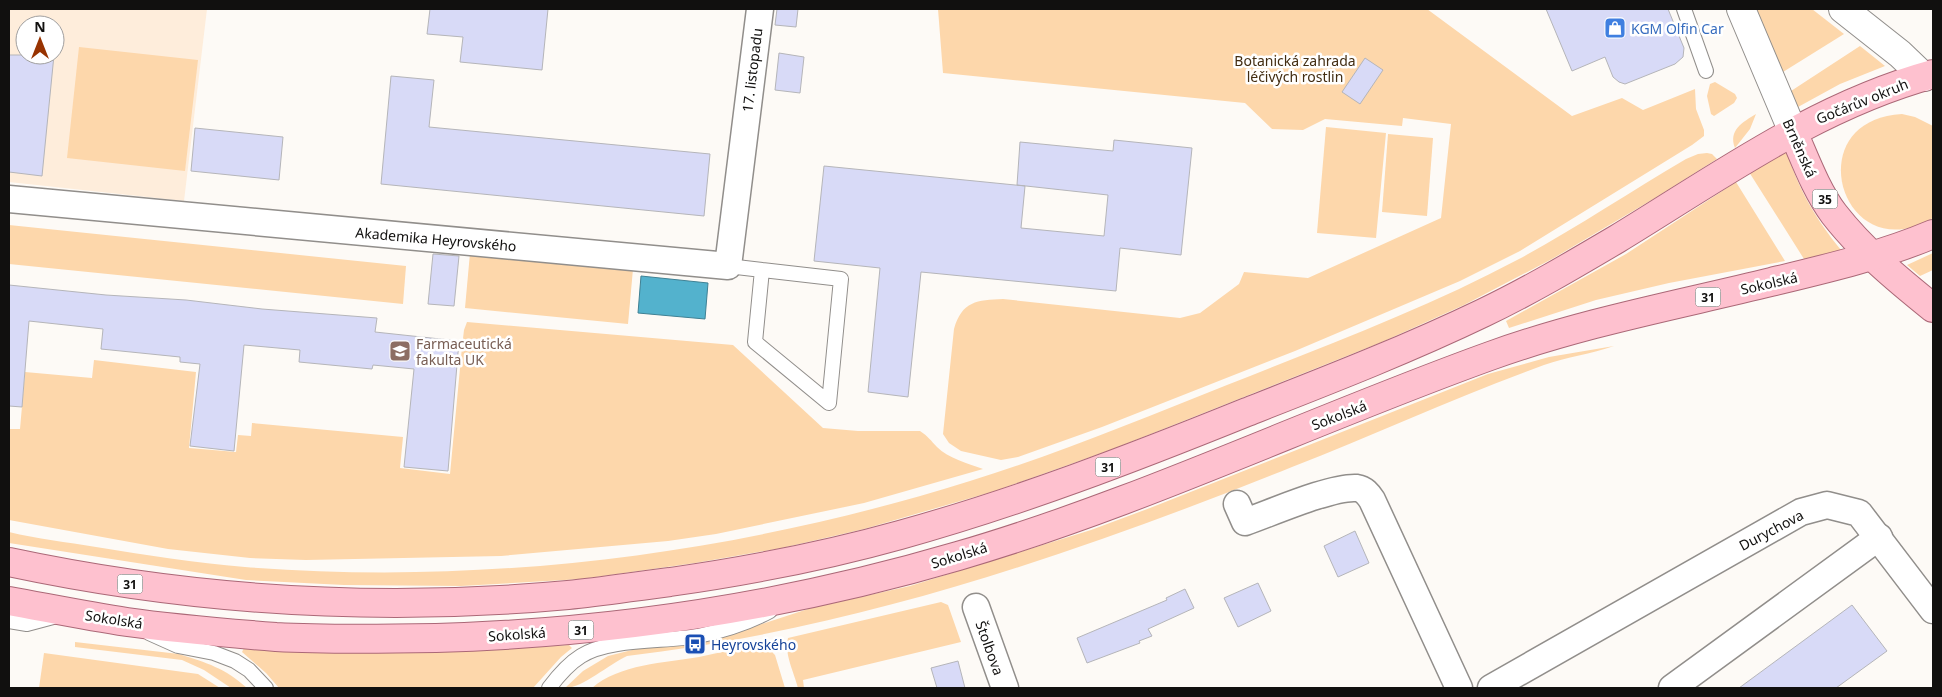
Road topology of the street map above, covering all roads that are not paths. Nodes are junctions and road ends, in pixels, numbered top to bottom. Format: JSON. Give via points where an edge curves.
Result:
{"nodes":[{"id":1,"x":760,"y":9,"type":"edge"},
{"id":2,"x":1684,"y":9,"type":"edge"},
{"id":3,"x":1741,"y":9,"type":"edge"},
{"id":4,"x":1843,"y":9,"type":"edge"},
{"id":5,"x":1706,"y":71,"type":"dead end"},
{"id":6,"x":1930,"y":80,"type":"edge"},
{"id":7,"x":1793,"y":132,"type":"junction"},
{"id":8,"x":9,"y":199,"type":"edge"},
{"id":9,"x":1933,"y":234,"type":"edge"},
{"id":10,"x":1872,"y":256,"type":"junction"},
{"id":11,"x":728,"y":266,"type":"junction"},
{"id":12,"x":762,"y":270,"type":"junction"},
{"id":13,"x":1933,"y":308,"type":"edge"},
{"id":14,"x":1237,"y":504,"type":"dead end"},
{"id":15,"x":1879,"y":537,"type":"junction"},
{"id":16,"x":9,"y":562,"type":"edge"},
{"id":17,"x":797,"y":596,"type":"junction"},
{"id":18,"x":9,"y":601,"type":"edge"},
{"id":19,"x":976,"y":607,"type":"dead end"},
{"id":20,"x":1933,"y":610,"type":"edge"},
{"id":21,"x":71,"y":612,"type":"junction"},
{"id":22,"x":9,"y":621,"type":"edge"},
{"id":23,"x":123,"y":621,"type":"junction"},
{"id":24,"x":266,"y":688,"type":"edge"},
{"id":25,"x":549,"y":688,"type":"edge"},
{"id":26,"x":1005,"y":688,"type":"edge"},
{"id":27,"x":1459,"y":688,"type":"edge"},
{"id":28,"x":1491,"y":688,"type":"edge"},
{"id":29,"x":1672,"y":688,"type":"edge"}],
"edges":[{"from":1,"to":11,"type":"street","name":"17. listopadu"},
{"from":2,"to":5,"type":"lane"},
{"from":3,"to":7,"type":"street","name":"Brněnská"},
{"from":4,"to":6,"type":"street"},
{"from":6,"to":7,"type":"main road","name":"Gočárův okruh","number":"31","via":[[1856,101]]},
{"from":7,"to":10,"type":"main road","name":"Brněnská","number":"35","via":[[1830,207]]},
{"from":7,"to":16,"type":"main road","number":"31","via":[[1549,279],[1425,340],[1050,488],[839,551],[709,576],[580,594],[402,603],[253,598],[173,590]]},
{"from":8,"to":11,"type":"street","name":"Akademika Heyrovského"},
{"from":9,"to":10,"type":"main road","number":"31"},
{"from":10,"to":13,"type":"main road","name":"Brněnská","number":"35"},
{"from":10,"to":17,"type":"main road","name":"Sokolská","number":"31","via":[[1544,338],[1031,532],[913,569]]},
{"from":11,"to":12,"type":"lane"},
{"from":12,"to":12,"type":"lane","via":[[755,342],[829,403],[841,279]]},
{"from":14,"to":27,"type":"street","via":[[1245,522],[1331,491],[1357,488],[1365,491]]},
{"from":15,"to":20,"type":"street","name":"Durychova"},
{"from":15,"to":28,"type":"street","name":"Durychova","via":[[1859,513],[1826,505],[1802,512]]},
{"from":15,"to":29,"type":"street"},
{"from":17,"to":23,"type":"main road","name":"Sokolská","number":"31","via":[[630,624],[488,636],[372,640],[279,637]]},
{"from":17,"to":25,"type":"lane","via":[[768,613],[698,636],[594,650],[582,655]]},
{"from":18,"to":21,"type":"main road","name":"Sokolská","number":"31"},
{"from":19,"to":26,"type":"street","name":"Štolbova"},
{"from":21,"to":22,"type":"lane","via":[[27,624]]},
{"from":21,"to":23,"type":"main road","name":"Sokolská","number":"31"},
{"from":23,"to":24,"type":"lane","via":[[178,646],[236,661]]}]}
